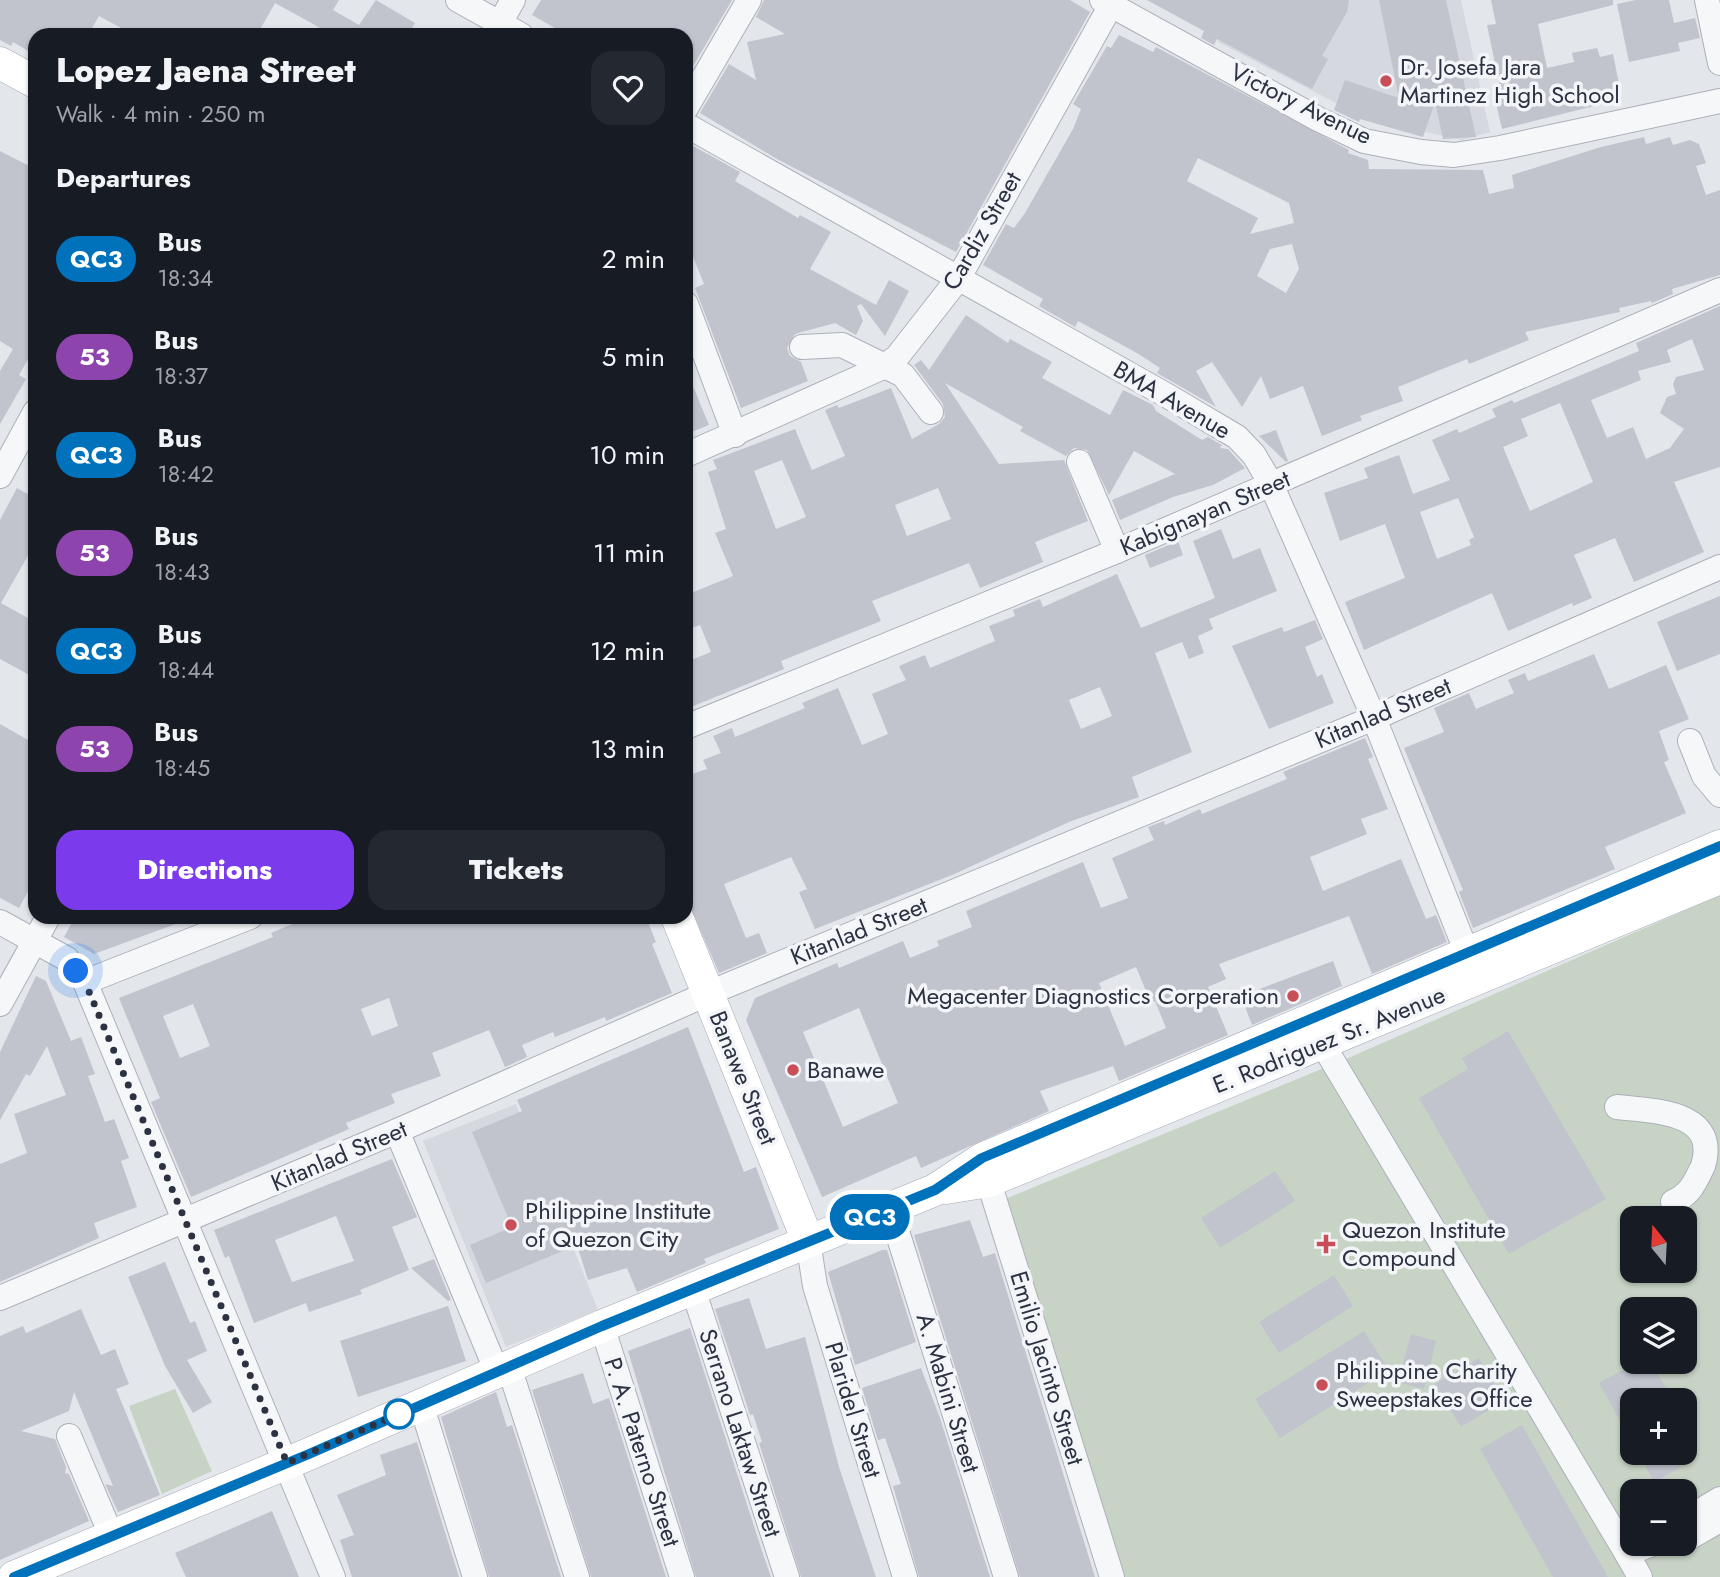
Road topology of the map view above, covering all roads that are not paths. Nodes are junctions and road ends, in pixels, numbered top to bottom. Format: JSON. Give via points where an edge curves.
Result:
{"nodes":[{"id":1,"x":458,"y":0,"type":"edge"},
{"id":2,"x":513,"y":0,"type":"edge"},
{"id":3,"x":749,"y":0,"type":"edge"},
{"id":4,"x":1707,"y":0,"type":"edge"},
{"id":5,"x":1106,"y":3,"type":"edge"},
{"id":6,"x":495,"y":28,"type":"edge"},
{"id":7,"x":497,"y":28,"type":"edge"},
{"id":8,"x":0,"y":63,"type":"edge"},
{"id":9,"x":1720,"y":63,"type":"edge"},
{"id":10,"x":28,"y":78,"type":"edge"},
{"id":11,"x":693,"y":96,"type":"edge"},
{"id":12,"x":1720,"y":101,"type":"edge"},
{"id":13,"x":693,"y":129,"type":"edge"},
{"id":14,"x":958,"y":279,"type":"junction"},
{"id":15,"x":1720,"y":290,"type":"edge"},
{"id":16,"x":693,"y":323,"type":"edge"},
{"id":17,"x":802,"y":347,"type":"dead end"},
{"id":18,"x":883,"y":367,"type":"junction"},
{"id":19,"x":931,"y":412,"type":"dead end"},
{"id":20,"x":28,"y":425,"type":"edge"},
{"id":21,"x":735,"y":435,"type":"junction"},
{"id":22,"x":693,"y":452,"type":"edge"},
{"id":23,"x":1079,"y":462,"type":"dead end"},
{"id":24,"x":0,"y":476,"type":"edge"},
{"id":25,"x":1271,"y":484,"type":"junction"},
{"id":26,"x":1117,"y":551,"type":"junction"},
{"id":27,"x":1720,"y":567,"type":"edge"},
{"id":28,"x":1374,"y":718,"type":"junction"},
{"id":29,"x":693,"y":724,"type":"edge"},
{"id":30,"x":1690,"y":741,"type":"dead end"},
{"id":31,"x":1720,"y":795,"type":"edge"},
{"id":32,"x":1720,"y":846,"type":"edge"},
{"id":33,"x":1720,"y":877,"type":"edge"},
{"id":34,"x":0,"y":922,"type":"edge"},
{"id":35,"x":44,"y":924,"type":"edge"},
{"id":36,"x":232,"y":924,"type":"edge"},
{"id":37,"x":680,"y":924,"type":"edge"},
{"id":38,"x":34,"y":941,"type":"junction"},
{"id":39,"x":1468,"y":953,"type":"junction"},
{"id":40,"x":85,"y":982,"type":"junction"},
{"id":41,"x":709,"y":993,"type":"junction"},
{"id":42,"x":0,"y":1004,"type":"edge"},
{"id":43,"x":1322,"y":1042,"type":"junction"},
{"id":44,"x":1617,"y":1107,"type":"dead end"},
{"id":45,"x":397,"y":1131,"type":"junction"},
{"id":46,"x":985,"y":1170,"type":"junction"},
{"id":47,"x":1673,"y":1202,"type":"dead end"},
{"id":48,"x":890,"y":1209,"type":"junction"},
{"id":49,"x":183,"y":1221,"type":"junction"},
{"id":50,"x":808,"y":1241,"type":"junction"},
{"id":51,"x":693,"y":1289,"type":"junction"},
{"id":52,"x":0,"y":1298,"type":"edge"},
{"id":53,"x":602,"y":1326,"type":"junction"},
{"id":54,"x":503,"y":1369,"type":"junction"},
{"id":55,"x":421,"y":1404,"type":"junction"},
{"id":56,"x":69,"y":1437,"type":"dead end"},
{"id":57,"x":287,"y":1463,"type":"junction"},
{"id":58,"x":1719,"y":1508,"type":"edge"},
{"id":59,"x":1697,"y":1516,"type":"edge"},
{"id":60,"x":1697,"y":1529,"type":"edge"},
{"id":61,"x":111,"y":1536,"type":"junction"},
{"id":62,"x":1620,"y":1542,"type":"edge"},
{"id":63,"x":1628,"y":1556,"type":"edge"},
{"id":64,"x":59,"y":1568,"type":"edge"},
{"id":65,"x":14,"y":1577,"type":"edge"},
{"id":66,"x":333,"y":1577,"type":"edge"},
{"id":67,"x":475,"y":1577,"type":"edge"},
{"id":68,"x":577,"y":1577,"type":"edge"},
{"id":69,"x":682,"y":1577,"type":"edge"},
{"id":70,"x":787,"y":1577,"type":"edge"},
{"id":71,"x":905,"y":1577,"type":"edge"},
{"id":72,"x":1006,"y":1577,"type":"edge"},
{"id":73,"x":1112,"y":1577,"type":"edge"},
{"id":74,"x":1640,"y":1577,"type":"edge"}],
"edges":[{"from":1,"to":6,"type":"street"},
{"from":2,"to":7,"type":"street"},
{"from":3,"to":11,"type":"street"},
{"from":4,"to":9,"type":"street"},
{"from":5,"to":12,"type":"street","name":"Victory Avenue","via":[[1364,141],[1421,152],[1454,155],[1500,148]]},
{"from":5,"to":14,"type":"street","name":"Cardiz Street"},
{"from":8,"to":10,"type":"main road"},
{"from":13,"to":14,"type":"street","name":"BMA Avenue"},
{"from":14,"to":18,"type":"street","name":"Cardiz Street","via":[[897,357]]},
{"from":14,"to":25,"type":"street","name":"BMA Avenue","via":[[1237,437]]},
{"from":15,"to":25,"type":"street","name":"Kabignayan Street"},
{"from":16,"to":21,"type":"street"},
{"from":17,"to":18,"type":"street","via":[[842,345]]},
{"from":18,"to":19,"type":"street","via":[[908,379]]},
{"from":18,"to":21,"type":"street","name":"Cardiz Street"},
{"from":20,"to":24,"type":"street"},
{"from":21,"to":22,"type":"street","name":"Cardiz Street"},
{"from":23,"to":26,"type":"street"},
{"from":25,"to":26,"type":"street","name":"Kabignayan Street"},
{"from":25,"to":28,"type":"street","name":"BMA Avenue"},
{"from":26,"to":29,"type":"street","name":"Kabignayan Street"},
{"from":27,"to":28,"type":"street","name":"Kitanlad Street"},
{"from":28,"to":39,"type":"street","name":"BMA Avenue"},
{"from":28,"to":41,"type":"street","name":"Kitanlad Street"},
{"from":30,"to":31,"type":"street","via":[[1704,776]]},
{"from":32,"to":39,"type":"main road","name":"E. Rodriguez Sr. Avenue"},
{"from":33,"to":43,"type":"main road","name":"E. Rodriguez Sr. Avenue"},
{"from":34,"to":38,"type":"street"},
{"from":35,"to":38,"type":"street"},
{"from":36,"to":40,"type":"street"},
{"from":37,"to":41,"type":"main road","name":"Banawe Street"},
{"from":38,"to":40,"type":"street","via":[[67,959]]},
{"from":38,"to":42,"type":"street"},
{"from":39,"to":46,"type":"main road","name":"E. Rodriguez Sr. Avenue"},
{"from":40,"to":49,"type":"street"},
{"from":41,"to":45,"type":"street","name":"Kitanlad Street"},
{"from":41,"to":50,"type":"main road","name":"Banawe Street"},
{"from":43,"to":46,"type":"main road","name":"E. Rodriguez Sr. Avenue"},
{"from":43,"to":62,"type":"street"},
{"from":44,"to":47,"type":"street","via":[[1683,1115],[1704,1130],[1708,1154],[1690,1192]]},
{"from":45,"to":49,"type":"street","name":"Kitanlad Street"},
{"from":45,"to":54,"type":"street"},
{"from":46,"to":48,"type":"main road","name":"E. Rodriguez Sr. Avenue"},
{"from":46,"to":73,"type":"street","name":"Emilio Jacinto Street"},
{"from":48,"to":50,"type":"main road","name":"E. Rodriguez Sr. Avenue"},
{"from":48,"to":72,"type":"street","name":"A. Mabini Street"},
{"from":49,"to":52,"type":"street","name":"Kitanlad Street"},
{"from":49,"to":57,"type":"street"},
{"from":50,"to":51,"type":"main road","name":"E. Rodriguez Sr. Avenue"},
{"from":50,"to":71,"type":"street","name":"Plaridel Street","via":[[815,1286]]},
{"from":51,"to":53,"type":"main road","name":"E. Rodriguez Sr. Avenue"},
{"from":51,"to":70,"type":"street","name":"Serrano Laktaw Street"},
{"from":53,"to":54,"type":"main road","name":"E. Rodriguez Sr. Avenue"},
{"from":53,"to":69,"type":"street","name":"P. A. Paterno Street"},
{"from":54,"to":55,"type":"main road","name":"E. Rodriguez Sr. Avenue"},
{"from":54,"to":68,"type":"street"},
{"from":55,"to":57,"type":"main road","name":"E. Rodriguez Sr. Avenue"},
{"from":55,"to":67,"type":"street"},
{"from":56,"to":61,"type":"street"},
{"from":57,"to":61,"type":"main road","name":"E. Rodriguez Sr. Avenue"},
{"from":57,"to":66,"type":"street"},
{"from":58,"to":59,"type":"street"},
{"from":58,"to":60,"type":"street"},
{"from":61,"to":64,"type":"main road","name":"E. Rodriguez Sr. Avenue"},
{"from":63,"to":74,"type":"street"},
{"from":64,"to":65,"type":"main road","name":"E. Rodriguez Sr. Avenue"}]}
